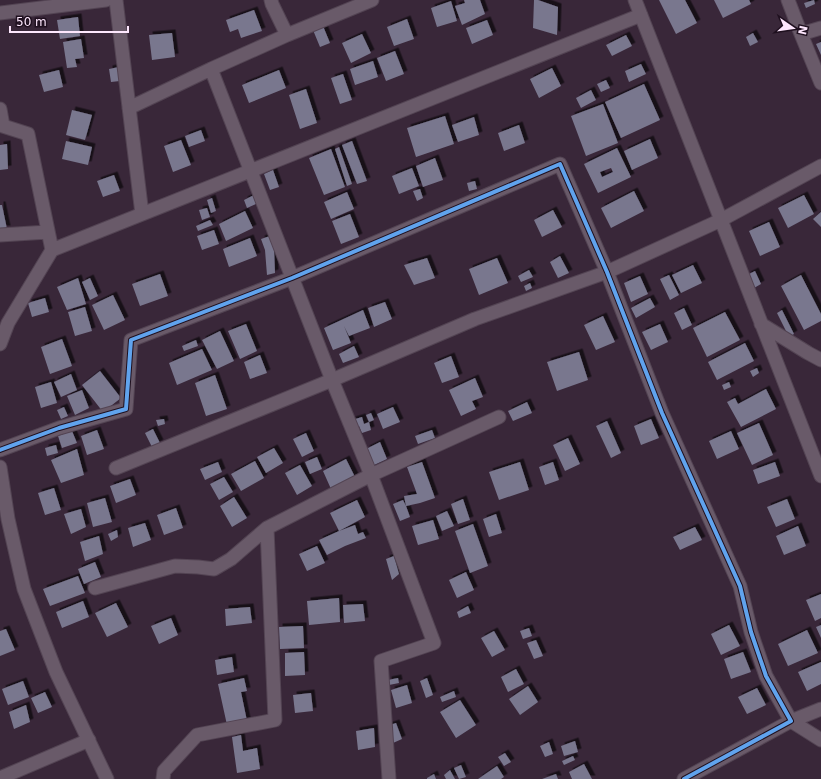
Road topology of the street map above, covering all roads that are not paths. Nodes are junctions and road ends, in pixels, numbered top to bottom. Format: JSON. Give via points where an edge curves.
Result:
{"nodes":[{"id":1,"x":106,"y":0,"type":"edge"},
{"id":2,"x":116,"y":0,"type":"edge"},
{"id":3,"x":272,"y":0,"type":"edge"},
{"id":4,"x":372,"y":0,"type":"edge"},
{"id":5,"x":635,"y":0,"type":"edge"},
{"id":6,"x":788,"y":0,"type":"edge"},
{"id":7,"x":0,"y":13,"type":"edge"},
{"id":8,"x":641,"y":15,"type":"junction"},
{"id":9,"x":821,"y":28,"type":"edge"},
{"id":10,"x":801,"y":34,"type":"junction"},
{"id":11,"x":287,"y":35,"type":"junction"},
{"id":12,"x":211,"y":69,"type":"junction"},
{"id":13,"x":821,"y":83,"type":"edge"},
{"id":14,"x":129,"y":108,"type":"junction"},
{"id":15,"x":0,"y":109,"type":"edge"},
{"id":16,"x":821,"y":166,"type":"edge"},
{"id":17,"x":251,"y":171,"type":"junction"},
{"id":18,"x":142,"y":214,"type":"junction"},
{"id":19,"x":721,"y":220,"type":"junction"},
{"id":20,"x":48,"y":232,"type":"junction"},
{"id":21,"x":0,"y":235,"type":"edge"},
{"id":22,"x":52,"y":250,"type":"junction"},
{"id":23,"x":607,"y":272,"type":"junction"},
{"id":24,"x":292,"y":278,"type":"junction"},
{"id":25,"x":761,"y":324,"type":"junction"},
{"id":26,"x":0,"y":344,"type":"edge"},
{"id":27,"x":821,"y":360,"type":"edge"},
{"id":28,"x":332,"y":380,"type":"junction"},
{"id":29,"x":499,"y":417,"type":"dead end"},
{"id":30,"x":0,"y":450,"type":"edge"},
{"id":31,"x":0,"y":467,"type":"edge"},
{"id":32,"x":116,"y":468,"type":"dead end"},
{"id":33,"x":371,"y":475,"type":"junction"},
{"id":34,"x":821,"y":476,"type":"edge"},
{"id":35,"x":267,"y":528,"type":"junction"},
{"id":36,"x":95,"y":588,"type":"dead end"},
{"id":37,"x":821,"y":709,"type":"edge"},
{"id":38,"x":791,"y":721,"type":"junction"},
{"id":39,"x":89,"y":740,"type":"junction"},
{"id":40,"x":821,"y":740,"type":"edge"},
{"id":41,"x":0,"y":778,"type":"edge"},
{"id":42,"x":107,"y":779,"type":"edge"},
{"id":43,"x":163,"y":779,"type":"edge"},
{"id":44,"x":390,"y":779,"type":"edge"},
{"id":45,"x":684,"y":779,"type":"edge"}],
"edges":[{"from":1,"to":7,"type":"street"},
{"from":2,"to":14,"type":"street"},
{"from":3,"to":11,"type":"street"},
{"from":4,"to":11,"type":"street"},
{"from":5,"to":8,"type":"street"},
{"from":6,"to":10,"type":"street"},
{"from":8,"to":17,"type":"street"},
{"from":8,"to":19,"type":"street"},
{"from":9,"to":10,"type":"street"},
{"from":10,"to":13,"type":"street"},
{"from":11,"to":12,"type":"street"},
{"from":12,"to":14,"type":"street"},
{"from":12,"to":17,"type":"street"},
{"from":14,"to":18,"type":"street"},
{"from":15,"to":20,"type":"street","via":[[3,126],[28,134]]},
{"from":16,"to":19,"type":"street"},
{"from":17,"to":18,"type":"street"},
{"from":17,"to":24,"type":"street"},
{"from":18,"to":22,"type":"street"},
{"from":19,"to":23,"type":"street"},
{"from":19,"to":25,"type":"street"},
{"from":20,"to":21,"type":"street"},
{"from":20,"to":22,"type":"street"},
{"from":22,"to":26,"type":"street","via":[[8,323]]},
{"from":23,"to":24,"type":"street","via":[[560,164]]},
{"from":23,"to":28,"type":"street","via":[[476,319]]},
{"from":23,"to":38,"type":"street","via":[[662,413],[740,586],[751,632],[766,676]]},
{"from":24,"to":28,"type":"street"},
{"from":24,"to":30,"type":"street","via":[[131,340],[126,409],[59,428]]},
{"from":25,"to":27,"type":"street"},
{"from":25,"to":34,"type":"street"},
{"from":28,"to":32,"type":"street"},
{"from":28,"to":33,"type":"street"},
{"from":29,"to":33,"type":"street"},
{"from":31,"to":39,"type":"street","via":[[8,519],[24,589],[56,672]]},
{"from":33,"to":35,"type":"street"},
{"from":33,"to":44,"type":"street","via":[[434,642],[381,661]]},
{"from":35,"to":36,"type":"street","via":[[231,560],[214,570],[198,566],[175,566]]},
{"from":35,"to":43,"type":"street","via":[[275,720],[197,735],[164,771]]},
{"from":37,"to":38,"type":"street"},
{"from":38,"to":40,"type":"street"},
{"from":38,"to":45,"type":"street"},
{"from":39,"to":41,"type":"street"},
{"from":39,"to":42,"type":"street"}]}
